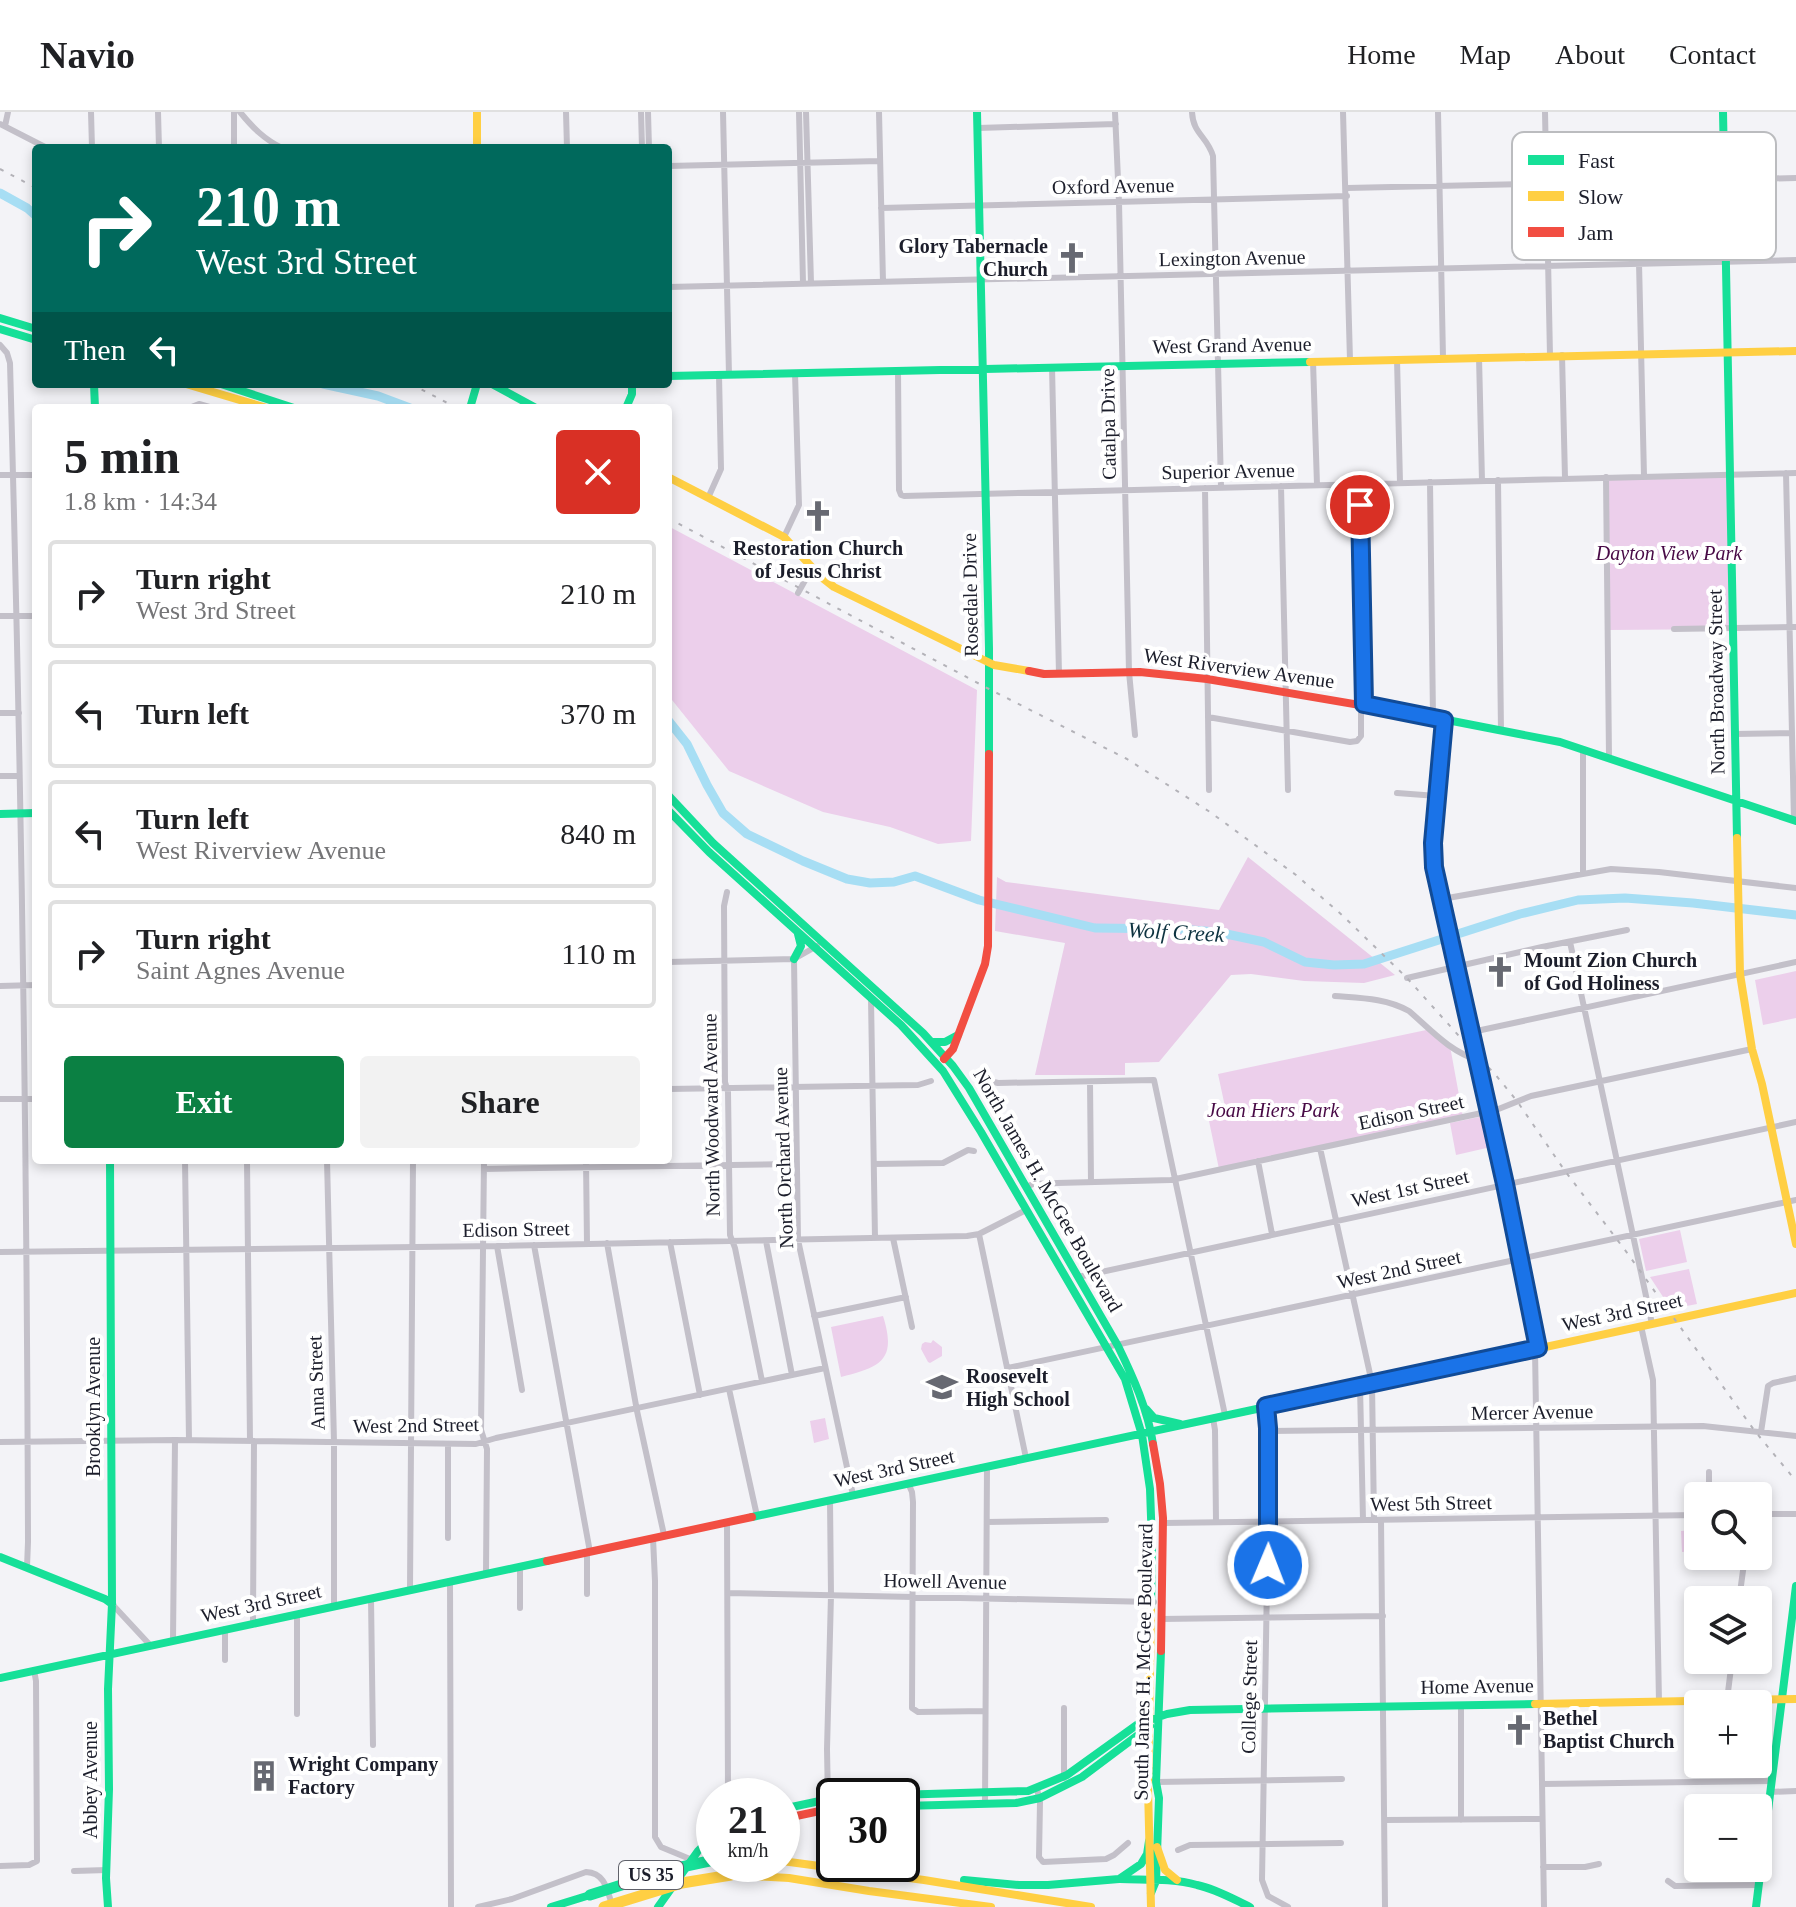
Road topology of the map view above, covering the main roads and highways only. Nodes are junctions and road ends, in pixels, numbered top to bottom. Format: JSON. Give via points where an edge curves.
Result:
{"nodes":[{"id":1,"x":477,"y":112,"type":"edge"},
{"id":2,"x":977,"y":112,"type":"edge"},
{"id":3,"x":1723,"y":112,"type":"edge"},
{"id":4,"x":1723,"y":132,"type":"edge"},
{"id":5,"x":477,"y":144,"type":"edge"},
{"id":6,"x":1726,"y":260,"type":"edge"},
{"id":7,"x":0,"y":318,"type":"edge"},
{"id":8,"x":32,"y":328,"type":"edge"},
{"id":9,"x":0,"y":329,"type":"edge"},
{"id":10,"x":32,"y":339,"type":"edge"},
{"id":11,"x":1796,"y":351,"type":"edge"},
{"id":12,"x":1727,"y":352,"type":"junction"},
{"id":13,"x":983,"y":369,"type":"junction"},
{"id":14,"x":672,"y":376,"type":"edge"},
{"id":15,"x":200,"y":388,"type":"edge"},
{"id":16,"x":233,"y":388,"type":"edge"},
{"id":17,"x":499,"y":388,"type":"edge"},
{"id":18,"x":254,"y":404,"type":"edge"},
{"id":19,"x":282,"y":404,"type":"edge"},
{"id":20,"x":529,"y":404,"type":"edge"},
{"id":21,"x":672,"y":479,"type":"edge"},
{"id":22,"x":989,"y":663,"type":"junction"},
{"id":23,"x":1736,"y":773,"type":"junction"},
{"id":24,"x":1708,"y":793,"type":"junction"},
{"id":25,"x":672,"y":800,"type":"edge"},
{"id":26,"x":1737,"y":802,"type":"junction"},
{"id":27,"x":32,"y":813,"type":"edge"},
{"id":28,"x":0,"y":814,"type":"edge"},
{"id":29,"x":672,"y":814,"type":"edge"},
{"id":30,"x":1795,"y":820,"type":"edge"},
{"id":31,"x":798,"y":933,"type":"junction"},
{"id":32,"x":818,"y":944,"type":"junction"},
{"id":33,"x":794,"y":959,"type":"road end"},
{"id":34,"x":959,"y":1035,"type":"junction"},
{"id":35,"x":932,"y":1042,"type":"junction"},
{"id":36,"x":942,"y":1061,"type":"junction"},
{"id":37,"x":110,"y":1164,"type":"edge"},
{"id":38,"x":1792,"y":1201,"type":"edge"},
{"id":39,"x":1796,"y":1244,"type":"edge"},
{"id":40,"x":1796,"y":1293,"type":"edge"},
{"id":41,"x":1111,"y":1347,"type":"junction"},
{"id":42,"x":1145,"y":1408,"type":"junction"},
{"id":43,"x":1181,"y":1425,"type":"junction"},
{"id":44,"x":1146,"y":1432,"type":"junction"},
{"id":45,"x":0,"y":1557,"type":"edge"},
{"id":46,"x":1796,"y":1586,"type":"edge"},
{"id":47,"x":1157,"y":1602,"type":"junction"},
{"id":48,"x":112,"y":1604,"type":"junction"},
{"id":49,"x":109,"y":1654,"type":"junction"},
{"id":50,"x":0,"y":1678,"type":"edge"},
{"id":51,"x":1782,"y":1699,"type":"junction"},
{"id":52,"x":1796,"y":1699,"type":"edge"},
{"id":53,"x":1153,"y":1721,"type":"junction"},
{"id":54,"x":1125,"y":1745,"type":"junction"},
{"id":55,"x":1148,"y":1752,"type":"junction"},
{"id":56,"x":1065,"y":1781,"type":"junction"},
{"id":57,"x":920,"y":1797,"type":"edge"},
{"id":58,"x":985,"y":1799,"type":"junction"},
{"id":59,"x":920,"y":1804,"type":"edge"},
{"id":60,"x":1153,"y":1844,"type":"junction"},
{"id":61,"x":696,"y":1851,"type":"edge"},
{"id":62,"x":800,"y":1863,"type":"edge"},
{"id":63,"x":696,"y":1864,"type":"edge"},
{"id":64,"x":1119,"y":1879,"type":"junction"},
{"id":65,"x":1152,"y":1880,"type":"junction"},
{"id":66,"x":934,"y":1881,"type":"junction"},
{"id":67,"x":1182,"y":1881,"type":"junction"},
{"id":68,"x":924,"y":1898,"type":"junction"},
{"id":69,"x":108,"y":1907,"type":"edge"},
{"id":70,"x":551,"y":1907,"type":"edge"},
{"id":71,"x":604,"y":1907,"type":"edge"},
{"id":72,"x":658,"y":1907,"type":"edge"},
{"id":73,"x":953,"y":1907,"type":"edge"},
{"id":74,"x":991,"y":1907,"type":"edge"},
{"id":75,"x":1091,"y":1907,"type":"edge"},
{"id":76,"x":1151,"y":1907,"type":"edge"},
{"id":77,"x":1250,"y":1907,"type":"edge"},
{"id":78,"x":1756,"y":1907,"type":"edge"}],
"edges":[{"from":1,"to":5,"type":"main road"},
{"from":2,"to":13,"type":"main road","name":"Rosedale Drive"},
{"from":3,"to":4,"type":"main road","name":"North Broadway Street"},
{"from":6,"to":12,"type":"main road","name":"North Broadway Street"},
{"from":7,"to":8,"type":"main road"},
{"from":9,"to":10,"type":"main road"},
{"from":11,"to":12,"type":"main road","name":"West Grand Avenue"},
{"from":12,"to":13,"type":"main road","name":"West Grand Avenue"},
{"from":12,"to":23,"type":"main road","name":"North Broadway Street"},
{"from":13,"to":14,"type":"main road","name":"West Grand Avenue"},
{"from":13,"to":22,"type":"main road","name":"Rosedale Drive"},
{"from":15,"to":18,"type":"main road"},
{"from":16,"to":19,"type":"main road"},
{"from":17,"to":20,"type":"main road"},
{"from":21,"to":22,"type":"main road","name":"West Riverview Avenue","via":[[784,537],[834,587]]},
{"from":22,"to":24,"type":"main road","name":"West Riverview Avenue","via":[[1044,674],[1129,672],[1207,679],[1363,704],[1560,742]]},
{"from":22,"to":34,"type":"main road","name":"Rosedale Drive","via":[[988,929],[985,964]]},
{"from":23,"to":24,"type":"main road","via":[[1727,790]]},
{"from":23,"to":26,"type":"main road","name":"North Broadway Street"},
{"from":24,"to":26,"type":"main road","name":"West Riverview Avenue"},
{"from":25,"to":32,"type":"main road","name":"North James H. McGee Boulevard"},
{"from":26,"to":30,"type":"main road","name":"West Riverview Avenue"},
{"from":26,"to":38,"type":"main road","name":"North Broadway Street","via":[[1740,974],[1752,1049]]},
{"from":27,"to":28,"type":"main road"},
{"from":29,"to":31,"type":"main road","name":"North James H. McGee Boulevard"},
{"from":31,"to":32,"type":"main road","name":"North James H. McGee Boulevard"},
{"from":31,"to":33,"type":"main road","via":[[801,946]]},
{"from":32,"to":35,"type":"main road","name":"North James H. McGee Boulevard"},
{"from":32,"to":36,"type":"main road","name":"North James H. McGee Boulevard"},
{"from":34,"to":35,"type":"main road"},
{"from":34,"to":36,"type":"main road","name":"Rosedale Drive"},
{"from":35,"to":36,"type":"main road","name":"North James H. McGee Boulevard"},
{"from":36,"to":41,"type":"main road","name":"North James H. McGee Boulevard"},
{"from":36,"to":41,"type":"main road","name":"North James H. McGee Boulevard","via":[[969,1088],[1078,1277]]},
{"from":37,"to":48,"type":"main road","name":"Brooklyn Avenue"},
{"from":38,"to":39,"type":"main road","name":"North Broadway Street"},
{"from":40,"to":43,"type":"main road","name":"West 3rd Street"},
{"from":41,"to":42,"type":"main road","name":"North James H. McGee Boulevard","via":[[1132,1375]]},
{"from":41,"to":44,"type":"main road","name":"North James H. McGee Boulevard"},
{"from":42,"to":43,"type":"main road","via":[[1154,1418]]},
{"from":42,"to":44,"type":"main road","name":"North James H. McGee Boulevard"},
{"from":43,"to":44,"type":"main road","name":"West 3rd Street"},
{"from":44,"to":47,"type":"main road","name":"South James H. McGee Boulevard"},
{"from":44,"to":47,"type":"main road","name":"South James H. McGee Boulevard","via":[[1164,1523]]},
{"from":44,"to":49,"type":"main road","name":"West 3rd Street"},
{"from":45,"to":48,"type":"main road"},
{"from":46,"to":51,"type":"main road"},
{"from":47,"to":53,"type":"main road","name":"South James H. McGee Boulevard"},
{"from":47,"to":53,"type":"main road","name":"South James H. McGee Boulevard","via":[[1161,1619]]},
{"from":48,"to":49,"type":"main road","name":"Brooklyn Avenue"},
{"from":49,"to":50,"type":"main road","name":"West 3rd Street"},
{"from":49,"to":69,"type":"main road","name":"Abbey Avenue"},
{"from":51,"to":52,"type":"main road","name":"Home Avenue"},
{"from":51,"to":53,"type":"main road","name":"Home Avenue","via":[[1190,1710]]},
{"from":51,"to":78,"type":"main road"},
{"from":53,"to":54,"type":"main road","name":"Home Avenue"},
{"from":53,"to":55,"type":"main road","name":"South James H. McGee Boulevard"},
{"from":53,"to":56,"type":"main road","name":"Home Avenue","via":[[1136,1725]]},
{"from":53,"to":60,"type":"main road","name":"South James H. McGee Boulevard","via":[[1159,1798]]},
{"from":54,"to":55,"type":"main road","via":[[1138,1742]]},
{"from":54,"to":56,"type":"main road","name":"Home Avenue"},
{"from":55,"to":60,"type":"main road","name":"South James H. McGee Boulevard"},
{"from":56,"to":58,"type":"main road","name":"Home Avenue","via":[[1016,1803]]},
{"from":57,"to":58,"type":"main road","name":"Home Avenue"},
{"from":58,"to":59,"type":"main road","name":"Home Avenue"},
{"from":60,"to":64,"type":"main road","via":[[1141,1864]]},
{"from":60,"to":65,"type":"main road","name":"South James H. McGee Boulevard"},
{"from":60,"to":67,"type":"main road","via":[[1163,1869]]},
{"from":61,"to":72,"type":"main road"},
{"from":62,"to":66,"type":"main road"},
{"from":63,"to":70,"type":"main road","number":"US 35","bridge":true},
{"from":64,"to":65,"type":"main road"},
{"from":64,"to":66,"type":"main road","via":[[1048,1885]]},
{"from":65,"to":67,"type":"main road"},
{"from":65,"to":76,"type":"main road","name":"South James H. McGee Boulevard"},
{"from":66,"to":75,"type":"main road"},
{"from":67,"to":77,"type":"main road"},
{"from":68,"to":71,"type":"main road","number":"US 35","bridge":true,"via":[[731,1875],[682,1883]]},
{"from":68,"to":73,"type":"main road"},
{"from":68,"to":74,"type":"main road","number":"US 35"}]}
